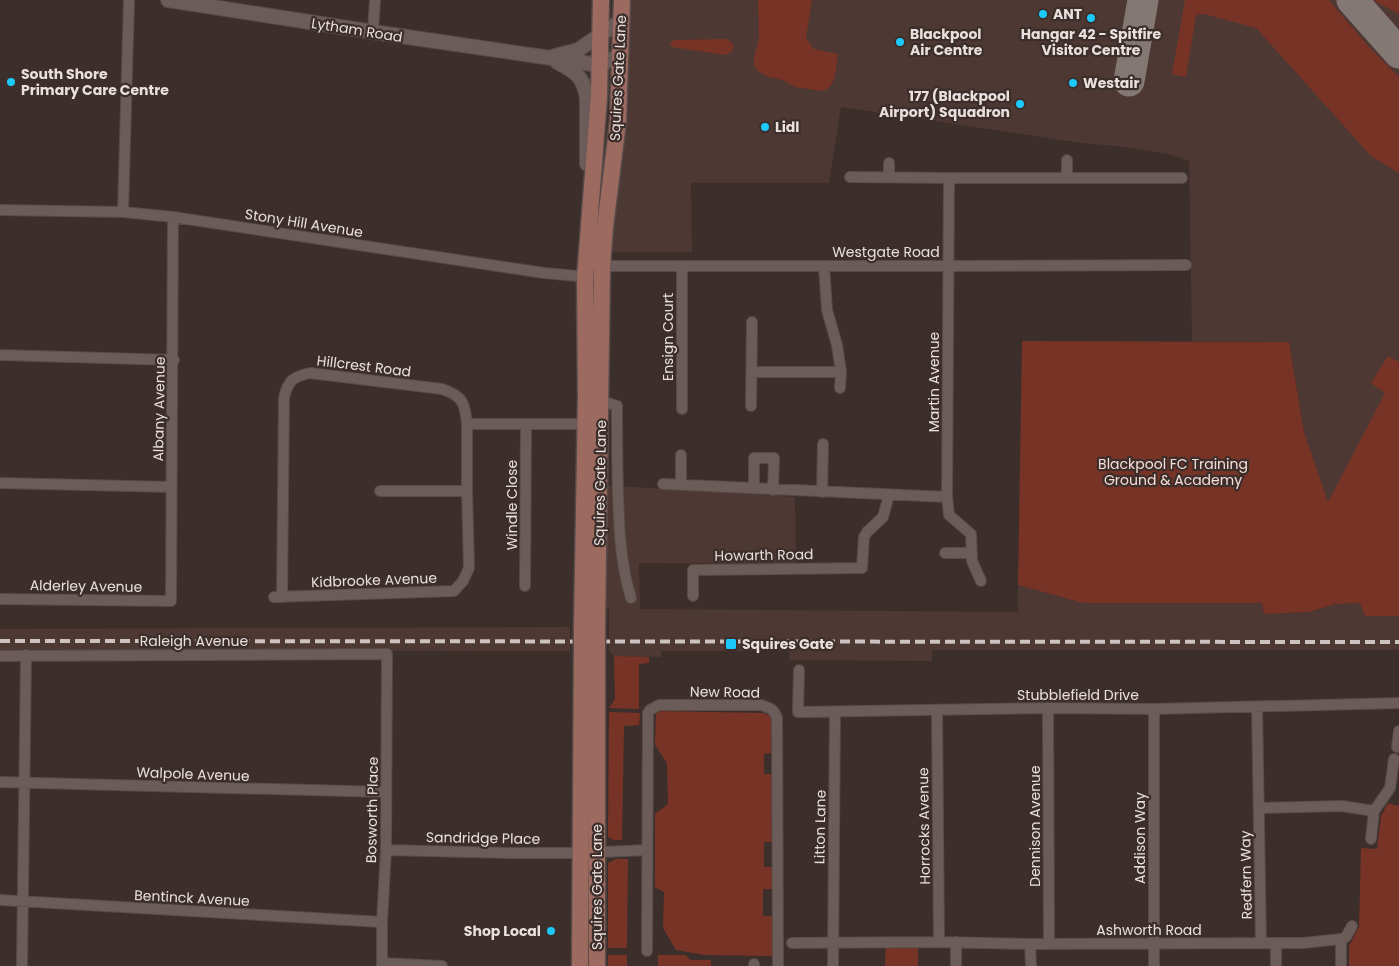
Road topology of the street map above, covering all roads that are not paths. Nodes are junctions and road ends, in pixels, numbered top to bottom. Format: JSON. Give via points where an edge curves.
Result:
{"nodes":[{"id":1,"x":129,"y":0,"type":"edge"},
{"id":2,"x":168,"y":0,"type":"edge"},
{"id":3,"x":375,"y":0,"type":"edge"},
{"id":4,"x":601,"y":0,"type":"edge"},
{"id":5,"x":622,"y":0,"type":"edge"},
{"id":6,"x":205,"y":3,"type":"edge"},
{"id":7,"x":622,"y":20,"type":"junction"},
{"id":8,"x":374,"y":32,"type":"junction"},
{"id":9,"x":600,"y":34,"type":"junction"},
{"id":10,"x":621,"y":55,"type":"junction"},
{"id":11,"x":548,"y":58,"type":"junction"},
{"id":12,"x":599,"y":65,"type":"junction"},
{"id":13,"x":1067,"y":160,"type":"dead end"},
{"id":14,"x":889,"y":163,"type":"dead end"},
{"id":15,"x":594,"y":170,"type":"junction"},
{"id":16,"x":850,"y":177,"type":"dead end"},
{"id":17,"x":889,"y":177,"type":"junction"},
{"id":18,"x":949,"y":178,"type":"junction"},
{"id":19,"x":1067,"y":178,"type":"junction"},
{"id":20,"x":1182,"y":178,"type":"dead end"},
{"id":21,"x":0,"y":210,"type":"edge"},
{"id":22,"x":123,"y":212,"type":"junction"},
{"id":23,"x":173,"y":217,"type":"junction"},
{"id":24,"x":1186,"y":265,"type":"dead end"},
{"id":25,"x":682,"y":266,"type":"junction"},
{"id":26,"x":824,"y":266,"type":"junction"},
{"id":27,"x":948,"y":266,"type":"junction"},
{"id":28,"x":594,"y":272,"type":"junction"},
{"id":29,"x":752,"y":322,"type":"dead end"},
{"id":30,"x":0,"y":355,"type":"edge"},
{"id":31,"x":174,"y":360,"type":"junction"},
{"id":32,"x":752,"y":372,"type":"junction"},
{"id":33,"x":840,"y":372,"type":"junction"},
{"id":34,"x":840,"y":388,"type":"dead end"},
{"id":35,"x":593,"y":398,"type":"junction"},
{"id":36,"x":751,"y":406,"type":"dead end"},
{"id":37,"x":682,"y":409,"type":"dead end"},
{"id":38,"x":467,"y":424,"type":"junction"},
{"id":39,"x":593,"y":424,"type":"junction"},
{"id":40,"x":526,"y":425,"type":"junction"},
{"id":41,"x":823,"y":444,"type":"dead end"},
{"id":42,"x":681,"y":455,"type":"dead end"},
{"id":43,"x":0,"y":483,"type":"edge"},
{"id":44,"x":663,"y":484,"type":"dead end"},
{"id":45,"x":681,"y":485,"type":"junction"},
{"id":46,"x":171,"y":487,"type":"junction"},
{"id":47,"x":754,"y":489,"type":"junction"},
{"id":48,"x":773,"y":490,"type":"junction"},
{"id":49,"x":380,"y":491,"type":"dead end"},
{"id":50,"x":466,"y":491,"type":"junction"},
{"id":51,"x":822,"y":492,"type":"junction"},
{"id":52,"x":889,"y":495,"type":"junction"},
{"id":53,"x":947,"y":498,"type":"junction"},
{"id":54,"x":972,"y":552,"type":"junction"},
{"id":55,"x":945,"y":553,"type":"dead end"},
{"id":56,"x":981,"y":581,"type":"dead end"},
{"id":57,"x":525,"y":586,"type":"dead end"},
{"id":58,"x":693,"y":596,"type":"dead end"},
{"id":59,"x":278,"y":597,"type":"joint"},
{"id":60,"x":631,"y":598,"type":"dead end"},
{"id":61,"x":0,"y":599,"type":"edge"},
{"id":62,"x":171,"y":601,"type":"joint"},
{"id":63,"x":590,"y":650,"type":"junction"},
{"id":64,"x":387,"y":654,"type":"joint"},
{"id":65,"x":26,"y":655,"type":"junction"},
{"id":66,"x":0,"y":656,"type":"edge"},
{"id":67,"x":799,"y":670,"type":"dead end"},
{"id":68,"x":1399,"y":704,"type":"edge"},
{"id":69,"x":1257,"y":707,"type":"junction"},
{"id":70,"x":1048,"y":708,"type":"junction"},
{"id":71,"x":1154,"y":709,"type":"junction"},
{"id":72,"x":936,"y":710,"type":"junction"},
{"id":73,"x":835,"y":712,"type":"junction"},
{"id":74,"x":1399,"y":731,"type":"edge"},
{"id":75,"x":1397,"y":747,"type":"dead end"},
{"id":76,"x":1394,"y":759,"type":"dead end"},
{"id":77,"x":0,"y":782,"type":"edge"},
{"id":78,"x":24,"y":783,"type":"junction"},
{"id":79,"x":386,"y":792,"type":"junction"},
{"id":80,"x":1260,"y":808,"type":"junction"},
{"id":81,"x":1374,"y":811,"type":"junction"},
{"id":82,"x":1371,"y":839,"type":"dead end"},
{"id":83,"x":386,"y":850,"type":"junction"},
{"id":84,"x":647,"y":850,"type":"junction"},
{"id":85,"x":598,"y":852,"type":"junction"},
{"id":86,"x":581,"y":853,"type":"junction"},
{"id":87,"x":0,"y":900,"type":"edge"},
{"id":88,"x":23,"y":903,"type":"junction"},
{"id":89,"x":382,"y":922,"type":"junction"},
{"id":90,"x":1352,"y":926,"type":"dead end"},
{"id":91,"x":1341,"y":939,"type":"junction"},
{"id":92,"x":832,"y":942,"type":"junction"},
{"id":93,"x":939,"y":942,"type":"junction"},
{"id":94,"x":956,"y":942,"type":"junction"},
{"id":95,"x":792,"y":943,"type":"dead end"},
{"id":96,"x":1261,"y":943,"type":"junction"},
{"id":97,"x":1276,"y":943,"type":"junction"},
{"id":98,"x":1030,"y":944,"type":"junction"},
{"id":99,"x":1049,"y":944,"type":"junction"},
{"id":100,"x":1154,"y":944,"type":"junction"},
{"id":101,"x":647,"y":951,"type":"dead end"},
{"id":102,"x":382,"y":965,"type":"edge"},
{"id":103,"x":22,"y":966,"type":"edge"},
{"id":104,"x":442,"y":966,"type":"edge"},
{"id":105,"x":580,"y":966,"type":"edge"},
{"id":106,"x":597,"y":966,"type":"edge"},
{"id":107,"x":778,"y":966,"type":"edge"},
{"id":108,"x":833,"y":966,"type":"edge"},
{"id":109,"x":956,"y":966,"type":"edge"},
{"id":110,"x":1031,"y":966,"type":"edge"},
{"id":111,"x":1154,"y":966,"type":"edge"},
{"id":112,"x":1276,"y":966,"type":"edge"},
{"id":113,"x":1341,"y":966,"type":"edge"}],
"edges":[{"from":1,"to":22,"type":"street"},
{"from":2,"to":6,"type":"main road","name":"Lytham Road"},
{"from":3,"to":8,"type":"street"},
{"from":4,"to":9,"type":"main road","name":"Squires Gate Lane"},
{"from":5,"to":7,"type":"main road","name":"Squires Gate Lane"},
{"from":6,"to":8,"type":"main road","name":"Lytham Road"},
{"from":7,"to":9,"type":"main road","name":"Lytham Road"},
{"from":7,"to":10,"type":"main road","name":"Squires Gate Lane"},
{"from":8,"to":11,"type":"main road","name":"Lytham Road"},
{"from":9,"to":11,"type":"main road","name":"Lytham Road","via":[[578,50]]},
{"from":9,"to":12,"type":"main road","name":"Squires Gate Lane"},
{"from":10,"to":12,"type":"main road"},
{"from":10,"to":28,"type":"main road","name":"Squires Gate Lane","via":[[618,122],[605,227]]},
{"from":11,"to":12,"type":"main road","name":"Lytham Road"},
{"from":11,"to":15,"type":"main road","via":[[572,70],[584,83],[587,164]]},
{"from":12,"to":15,"type":"main road","name":"Squires Gate Lane"},
{"from":13,"to":19,"type":"street"},
{"from":14,"to":17,"type":"street"},
{"from":15,"to":28,"type":"main road","name":"Squires Gate Lane"},
{"from":16,"to":17,"type":"street"},
{"from":17,"to":18,"type":"street"},
{"from":18,"to":19,"type":"street"},
{"from":18,"to":27,"type":"street","name":"Martin Avenue"},
{"from":19,"to":20,"type":"street"},
{"from":21,"to":22,"type":"street","name":"Stony Hill Avenue"},
{"from":22,"to":23,"type":"street","name":"Stony Hill Avenue"},
{"from":23,"to":28,"type":"street","name":"Stony Hill Avenue","via":[[544,274]]},
{"from":23,"to":31,"type":"street","name":"Albany Avenue"},
{"from":24,"to":27,"type":"street","name":"Westgate Road"},
{"from":25,"to":26,"type":"street","name":"Westgate Road"},
{"from":25,"to":28,"type":"street","name":"Westgate Road"},
{"from":25,"to":37,"type":"street","name":"Ensign Court"},
{"from":26,"to":27,"type":"street","name":"Westgate Road"},
{"from":26,"to":33,"type":"street","via":[[827,310],[837,345]]},
{"from":27,"to":53,"type":"street","name":"Martin Avenue"},
{"from":28,"to":35,"type":"main road","name":"Squires Gate Lane"},
{"from":29,"to":32,"type":"street"},
{"from":30,"to":31,"type":"street"},
{"from":31,"to":46,"type":"street","name":"Albany Avenue"},
{"from":32,"to":33,"type":"street"},
{"from":32,"to":36,"type":"street"},
{"from":33,"to":34,"type":"street"},
{"from":35,"to":39,"type":"main road","name":"Squires Gate Lane"},
{"from":35,"to":60,"type":"street","via":[[617,406],[620,538]]},
{"from":38,"to":40,"type":"street"},
{"from":38,"to":50,"type":"street","name":"Kidbrooke Avenue"},
{"from":38,"to":59,"type":"street","name":"Hillcrest Road","via":[[463,402],[456,394],[442,389],[310,373],[292,380],[284,398]]},
{"from":39,"to":40,"type":"street"},
{"from":39,"to":63,"type":"main road","name":"Squires Gate Lane","bridge":true},
{"from":40,"to":57,"type":"street","name":"Windle Close"},
{"from":41,"to":51,"type":"street"},
{"from":42,"to":45,"type":"street"},
{"from":43,"to":46,"type":"street"},
{"from":44,"to":45,"type":"street"},
{"from":45,"to":47,"type":"street"},
{"from":46,"to":62,"type":"street","name":"Albany Avenue"},
{"from":47,"to":48,"type":"street"},
{"from":47,"to":48,"type":"street","via":[[754,458],[774,458]]},
{"from":48,"to":51,"type":"street"},
{"from":49,"to":50,"type":"street"},
{"from":50,"to":59,"type":"street","name":"Kidbrooke Avenue","via":[[469,568],[454,591]]},
{"from":51,"to":52,"type":"street"},
{"from":52,"to":53,"type":"street"},
{"from":52,"to":58,"type":"street","name":"Howarth Road","via":[[883,517],[864,537],[862,568],[693,570]]},
{"from":53,"to":54,"type":"street","via":[[950,516],[971,534]]},
{"from":54,"to":55,"type":"street"},
{"from":54,"to":56,"type":"street","via":[[972,561]]},
{"from":61,"to":62,"type":"street","name":"Alderley Avenue"},
{"from":63,"to":85,"type":"main road","name":"Squires Gate Lane"},
{"from":63,"to":86,"type":"main road","name":"Squires Gate Lane"},
{"from":64,"to":65,"type":"street","name":"Raleigh Avenue"},
{"from":64,"to":79,"type":"street","name":"Bosworth Place"},
{"from":65,"to":66,"type":"street","name":"Raleigh Avenue"},
{"from":65,"to":78,"type":"street"},
{"from":67,"to":73,"type":"street","name":"Stubblefield Drive","via":[[798,712]]},
{"from":68,"to":69,"type":"street","name":"Stubblefield Drive"},
{"from":69,"to":71,"type":"street","name":"Stubblefield Drive"},
{"from":69,"to":80,"type":"street","name":"Redfern Way"},
{"from":70,"to":71,"type":"street","name":"Stubblefield Drive"},
{"from":70,"to":72,"type":"street","name":"Stubblefield Drive"},
{"from":70,"to":99,"type":"street","name":"Dennison Avenue"},
{"from":71,"to":100,"type":"street","name":"Addison Way"},
{"from":72,"to":73,"type":"street","name":"Stubblefield Drive"},
{"from":72,"to":93,"type":"street","name":"Horrocks Avenue"},
{"from":73,"to":92,"type":"street","name":"Litton Lane"},
{"from":74,"to":75,"type":"street"},
{"from":76,"to":81,"type":"street","via":[[1390,788]]},
{"from":77,"to":78,"type":"street","name":"Walpole Avenue"},
{"from":78,"to":79,"type":"street","name":"Walpole Avenue"},
{"from":78,"to":88,"type":"street"},
{"from":79,"to":83,"type":"street","name":"Bosworth Place"},
{"from":80,"to":81,"type":"street","via":[[1342,806]]},
{"from":80,"to":96,"type":"street","name":"Redfern Way"},
{"from":81,"to":82,"type":"street"},
{"from":83,"to":86,"type":"street","name":"Sandridge Place"},
{"from":83,"to":89,"type":"street","name":"Bosworth Place"},
{"from":84,"to":85,"type":"street"},
{"from":84,"to":101,"type":"street","name":"New Road"},
{"from":84,"to":107,"type":"street","name":"New Road","via":[[647,716],[650,710],[659,705],[761,705],[771,708],[777,718]]},
{"from":85,"to":86,"type":"street","name":"Sandridge Place"},
{"from":85,"to":106,"type":"main road","name":"Squires Gate Lane"},
{"from":86,"to":105,"type":"main road","name":"Squires Gate Lane"},
{"from":87,"to":88,"type":"street","name":"Bentinck Avenue"},
{"from":88,"to":89,"type":"street","name":"Bentinck Avenue"},
{"from":88,"to":103,"type":"street"},
{"from":89,"to":102,"type":"street","name":"Bosworth Place"},
{"from":90,"to":91,"type":"street"},
{"from":91,"to":97,"type":"street","name":"Ashworth Road"},
{"from":91,"to":113,"type":"street"},
{"from":92,"to":93,"type":"street","name":"Ashworth Road"},
{"from":92,"to":95,"type":"street","name":"Ashworth Road"},
{"from":92,"to":108,"type":"street"},
{"from":93,"to":94,"type":"street","name":"Ashworth Road"},
{"from":94,"to":98,"type":"street","name":"Ashworth Road"},
{"from":94,"to":109,"type":"street"},
{"from":96,"to":97,"type":"street","name":"Ashworth Road"},
{"from":96,"to":100,"type":"street","name":"Ashworth Road"},
{"from":97,"to":112,"type":"street"},
{"from":98,"to":99,"type":"street","name":"Ashworth Road"},
{"from":98,"to":110,"type":"street"},
{"from":99,"to":100,"type":"street","name":"Ashworth Road"},
{"from":100,"to":111,"type":"street","name":"Addison Way"},
{"from":102,"to":104,"type":"street"}]}
